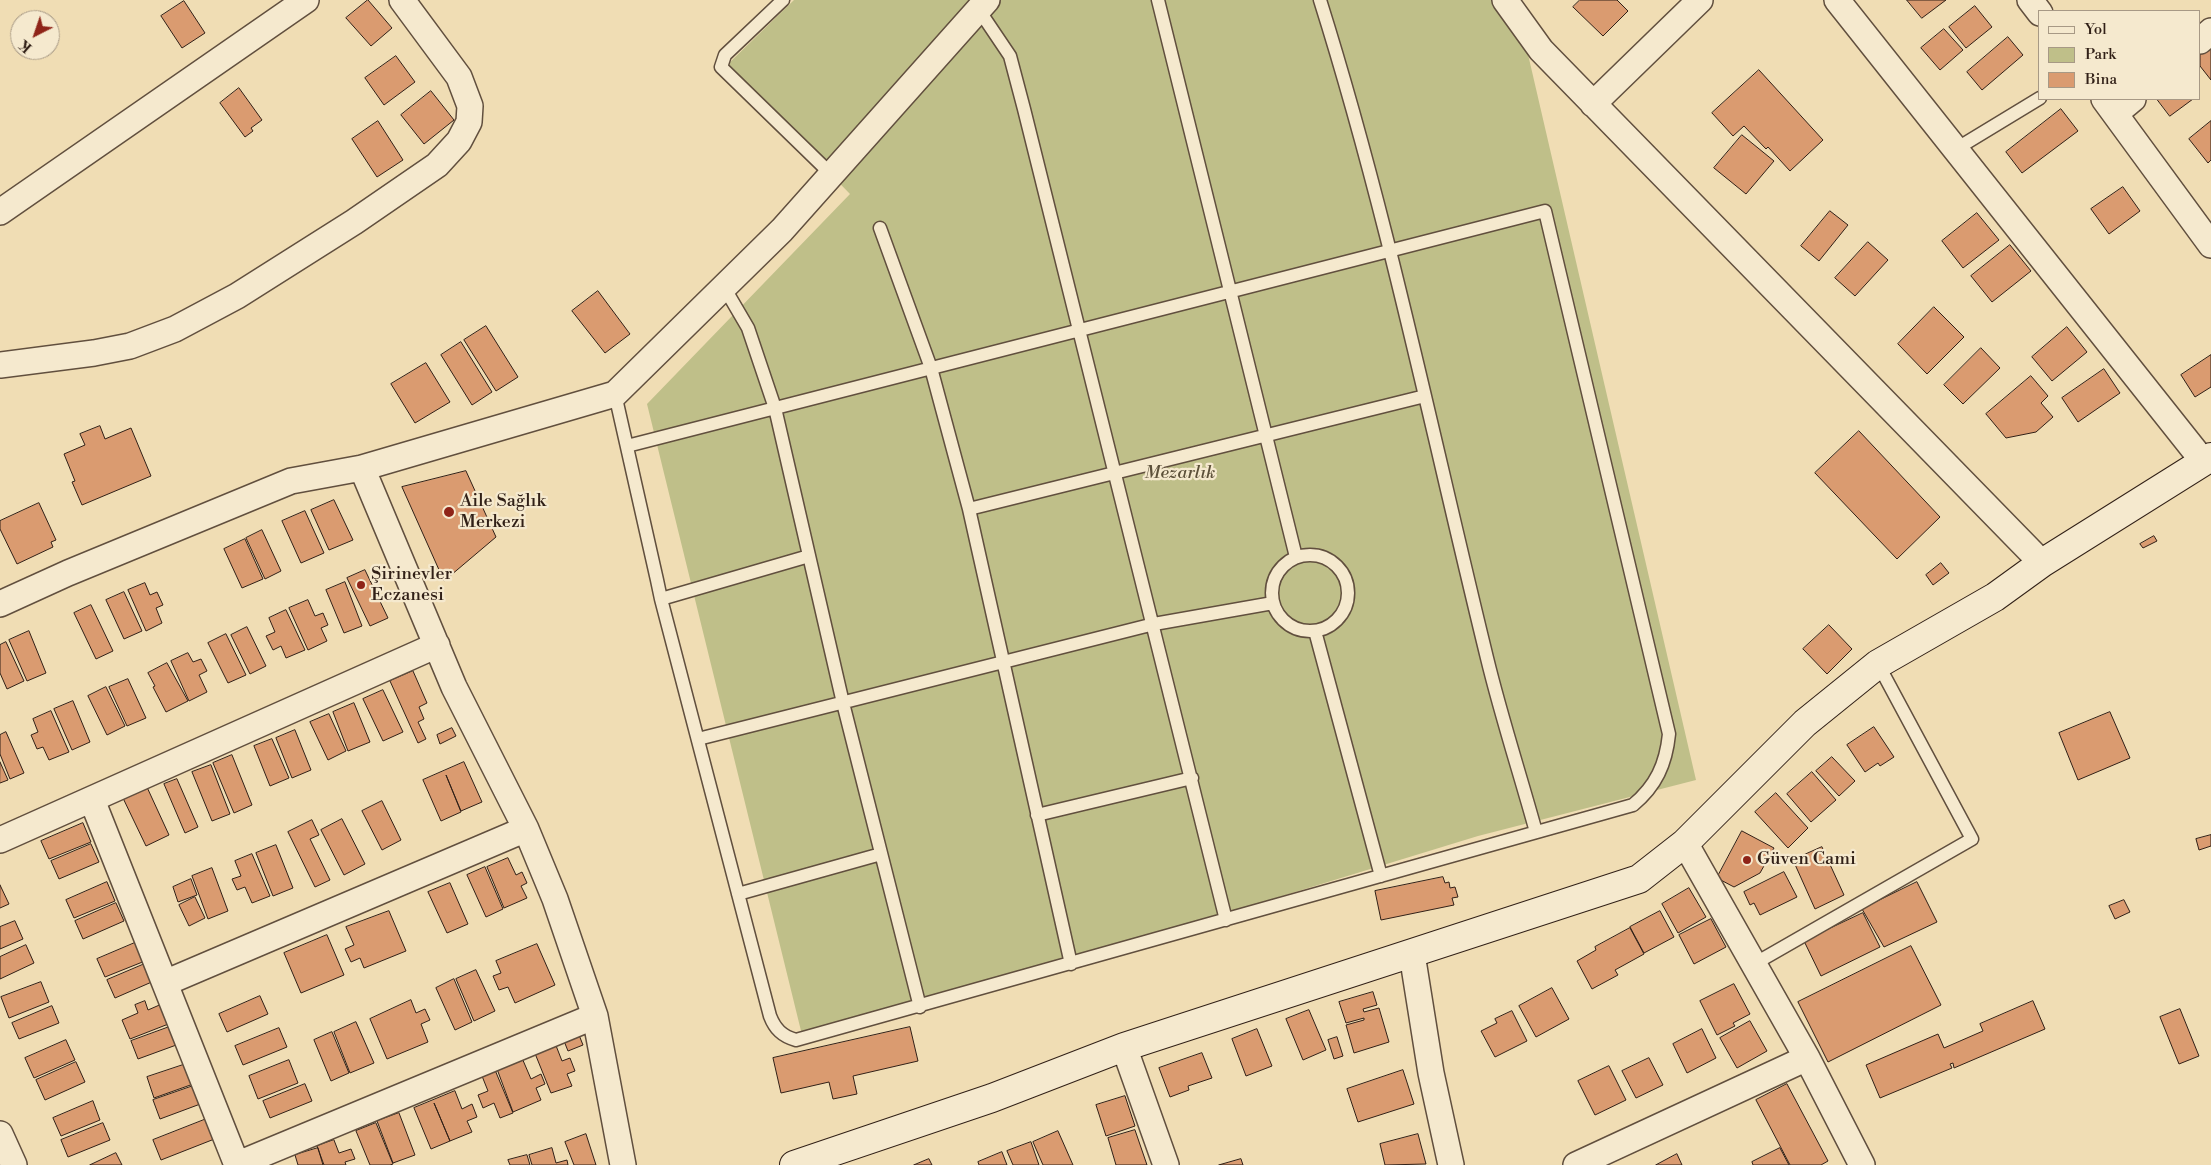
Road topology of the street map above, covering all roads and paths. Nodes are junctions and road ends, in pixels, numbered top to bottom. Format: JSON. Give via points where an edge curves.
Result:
{"nodes":[{"id":1,"x":306,"y":0,"type":"edge"},
{"id":2,"x":402,"y":0,"type":"edge"},
{"id":3,"x":783,"y":0,"type":"edge"},
{"id":4,"x":1158,"y":0,"type":"edge"},
{"id":5,"x":1320,"y":0,"type":"edge"},
{"id":6,"x":1504,"y":0,"type":"edge"},
{"id":7,"x":1700,"y":0,"type":"edge"},
{"id":8,"x":1837,"y":0,"type":"edge"},
{"id":9,"x":2030,"y":0,"type":"edge"},
{"id":10,"x":983,"y":5,"type":"edge"},
{"id":11,"x":2038,"y":10,"type":"edge"},
{"id":12,"x":2211,"y":31,"type":"edge"},
{"id":13,"x":2201,"y":40,"type":"edge"},
{"id":14,"x":2038,"y":99,"type":"edge"},
{"id":15,"x":1593,"y":104,"type":"junction"},
{"id":16,"x":2117,"y":104,"type":"edge"},
{"id":17,"x":1956,"y":149,"type":"junction"},
{"id":18,"x":832,"y":175,"type":"junction"},
{"id":19,"x":0,"y":212,"type":"edge"},
{"id":20,"x":2203,"y":216,"type":"edge"},
{"id":21,"x":880,"y":228,"type":"dead end"},
{"id":22,"x":2211,"y":245,"type":"edge"},
{"id":23,"x":1390,"y":250,"type":"junction"},
{"id":24,"x":724,"y":286,"type":"junction"},
{"id":25,"x":1231,"y":291,"type":"junction"},
{"id":26,"x":1080,"y":330,"type":"junction"},
{"id":27,"x":0,"y":365,"type":"edge"},
{"id":28,"x":931,"y":368,"type":"junction"},
{"id":29,"x":615,"y":394,"type":"junction"},
{"id":30,"x":1425,"y":396,"type":"junction"},
{"id":31,"x":775,"y":408,"type":"junction"},
{"id":32,"x":1266,"y":435,"type":"junction"},
{"id":33,"x":627,"y":446,"type":"junction"},
{"id":34,"x":2207,"y":459,"type":"edge"},
{"id":35,"x":362,"y":468,"type":"junction"},
{"id":36,"x":1116,"y":473,"type":"junction"},
{"id":37,"x":968,"y":509,"type":"junction"},
{"id":38,"x":809,"y":556,"type":"junction"},
{"id":39,"x":1296,"y":557,"type":"junction"},
{"id":40,"x":2042,"y":563,"type":"junction"},
{"id":41,"x":661,"y":599,"type":"junction"},
{"id":42,"x":1273,"y":603,"type":"junction"},
{"id":43,"x":0,"y":604,"type":"edge"},
{"id":44,"x":1154,"y":624,"type":"junction"},
{"id":45,"x":1315,"y":631,"type":"junction"},
{"id":46,"x":437,"y":645,"type":"junction"},
{"id":47,"x":1003,"y":664,"type":"junction"},
{"id":48,"x":1878,"y":664,"type":"junction"},
{"id":49,"x":844,"y":703,"type":"junction"},
{"id":50,"x":698,"y":739,"type":"junction"},
{"id":51,"x":1192,"y":778,"type":"junction"},
{"id":52,"x":92,"y":800,"type":"junction"},
{"id":53,"x":1038,"y":815,"type":"junction"},
{"id":54,"x":526,"y":829,"type":"junction"},
{"id":55,"x":1536,"y":832,"type":"junction"},
{"id":56,"x":0,"y":840,"type":"edge"},
{"id":57,"x":1685,"y":843,"type":"junction"},
{"id":58,"x":881,"y":854,"type":"junction"},
{"id":59,"x":1381,"y":876,"type":"junction"},
{"id":60,"x":738,"y":894,"type":"junction"},
{"id":61,"x":1226,"y":920,"type":"junction"},
{"id":62,"x":1412,"y":954,"type":"junction"},
{"id":63,"x":1071,"y":964,"type":"junction"},
{"id":64,"x":1754,"y":964,"type":"junction"},
{"id":65,"x":165,"y":983,"type":"junction"},
{"id":66,"x":920,"y":1007,"type":"junction"},
{"id":67,"x":595,"y":1016,"type":"junction"},
{"id":68,"x":1124,"y":1047,"type":"junction"},
{"id":69,"x":1807,"y":1058,"type":"junction"},
{"id":70,"x":0,"y":1134,"type":"edge"},
{"id":71,"x":798,"y":1164,"type":"edge"},
{"id":72,"x":14,"y":1165,"type":"edge"},
{"id":73,"x":236,"y":1165,"type":"edge"},
{"id":74,"x":623,"y":1165,"type":"edge"},
{"id":75,"x":1166,"y":1165,"type":"edge"},
{"id":76,"x":1451,"y":1165,"type":"edge"},
{"id":77,"x":1576,"y":1165,"type":"edge"},
{"id":78,"x":1862,"y":1165,"type":"edge"}],
"edges":[{"from":1,"to":19,"type":"street"},
{"from":2,"to":27,"type":"street","via":[[459,77],[470,106],[469,122],[459,141],[437,165],[237,296],[175,329],[121,348]]},
{"from":3,"to":18,"type":"lane","via":[[725,55],[721,67]]},
{"from":4,"to":25,"type":"lane"},
{"from":5,"to":23,"type":"lane"},
{"from":6,"to":15,"type":"street","via":[[1541,50]]},
{"from":7,"to":15,"type":"street"},
{"from":8,"to":17,"type":"street"},
{"from":9,"to":11,"type":"street"},
{"from":10,"to":18,"type":"street"},
{"from":10,"to":26,"type":"lane","via":[[1010,56]]},
{"from":12,"to":13,"type":"street"},
{"from":14,"to":17,"type":"lane"},
{"from":15,"to":40,"type":"street"},
{"from":16,"to":20,"type":"street"},
{"from":17,"to":34,"type":"street"},
{"from":18,"to":24,"type":"street","via":[[782,230]]},
{"from":20,"to":22,"type":"street"},
{"from":21,"to":28,"type":"lane"},
{"from":23,"to":25,"type":"lane"},
{"from":23,"to":30,"type":"lane"},
{"from":23,"to":55,"type":"lane","via":[[1545,210],[1669,734],[1664,764],[1657,778],[1633,805]]},
{"from":24,"to":29,"type":"street"},
{"from":24,"to":31,"type":"lane","via":[[748,328]]},
{"from":25,"to":26,"type":"lane"},
{"from":25,"to":32,"type":"lane"},
{"from":26,"to":28,"type":"lane"},
{"from":26,"to":36,"type":"lane"},
{"from":28,"to":31,"type":"lane"},
{"from":28,"to":37,"type":"lane"},
{"from":29,"to":33,"type":"lane"},
{"from":29,"to":35,"type":"street"},
{"from":30,"to":32,"type":"lane"},
{"from":30,"to":55,"type":"lane","via":[[1487,661]]},
{"from":31,"to":33,"type":"lane"},
{"from":31,"to":38,"type":"lane"},
{"from":32,"to":36,"type":"lane"},
{"from":32,"to":39,"type":"lane"},
{"from":33,"to":41,"type":"lane"},
{"from":34,"to":40,"type":"street"},
{"from":35,"to":43,"type":"street","via":[[292,480]]},
{"from":35,"to":46,"type":"street"},
{"from":36,"to":37,"type":"lane"},
{"from":36,"to":44,"type":"lane"},
{"from":37,"to":47,"type":"lane"},
{"from":38,"to":41,"type":"lane"},
{"from":38,"to":49,"type":"lane"},
{"from":39,"to":42,"type":"lane","via":[[1283,566],[1274,580]]},
{"from":39,"to":45,"type":"lane","via":[[1313,555],[1328,559],[1337,566],[1348,585],[1346,607],[1341,616]]},
{"from":40,"to":48,"type":"street","via":[[1996,597]]},
{"from":41,"to":50,"type":"lane"},
{"from":42,"to":44,"type":"lane"},
{"from":42,"to":45,"type":"lane","via":[[1285,622],[1294,628]]},
{"from":44,"to":47,"type":"lane"},
{"from":44,"to":51,"type":"lane"},
{"from":45,"to":59,"type":"lane"},
{"from":46,"to":52,"type":"street"},
{"from":46,"to":54,"type":"street","via":[[454,687]]},
{"from":47,"to":49,"type":"lane"},
{"from":47,"to":53,"type":"lane"},
{"from":48,"to":57,"type":"street","via":[[1805,723]]},
{"from":48,"to":64,"type":"lane","via":[[1972,839]]},
{"from":49,"to":50,"type":"lane"},
{"from":49,"to":58,"type":"lane"},
{"from":50,"to":60,"type":"lane"},
{"from":51,"to":53,"type":"lane"},
{"from":51,"to":61,"type":"lane"},
{"from":52,"to":56,"type":"street"},
{"from":52,"to":65,"type":"street"},
{"from":53,"to":63,"type":"lane"},
{"from":54,"to":65,"type":"street"},
{"from":54,"to":67,"type":"street","via":[[555,899]]},
{"from":55,"to":59,"type":"lane"},
{"from":57,"to":62,"type":"street","via":[[1640,880]]},
{"from":57,"to":64,"type":"street"},
{"from":58,"to":60,"type":"lane"},
{"from":58,"to":66,"type":"lane"},
{"from":59,"to":61,"type":"lane"},
{"from":60,"to":66,"type":"lane","via":[[770,1016],[774,1025],[788,1038],[796,1040]]},
{"from":61,"to":63,"type":"lane"},
{"from":62,"to":68,"type":"street"},
{"from":62,"to":76,"type":"street","via":[[1431,1073]]},
{"from":63,"to":66,"type":"lane"},
{"from":64,"to":69,"type":"street"},
{"from":65,"to":73,"type":"street"},
{"from":67,"to":73,"type":"street"},
{"from":67,"to":74,"type":"street"},
{"from":68,"to":71,"type":"street","via":[[992,1098]]},
{"from":68,"to":75,"type":"street"},
{"from":69,"to":77,"type":"street"},
{"from":69,"to":78,"type":"street"},
{"from":70,"to":72,"type":"street"}]}
